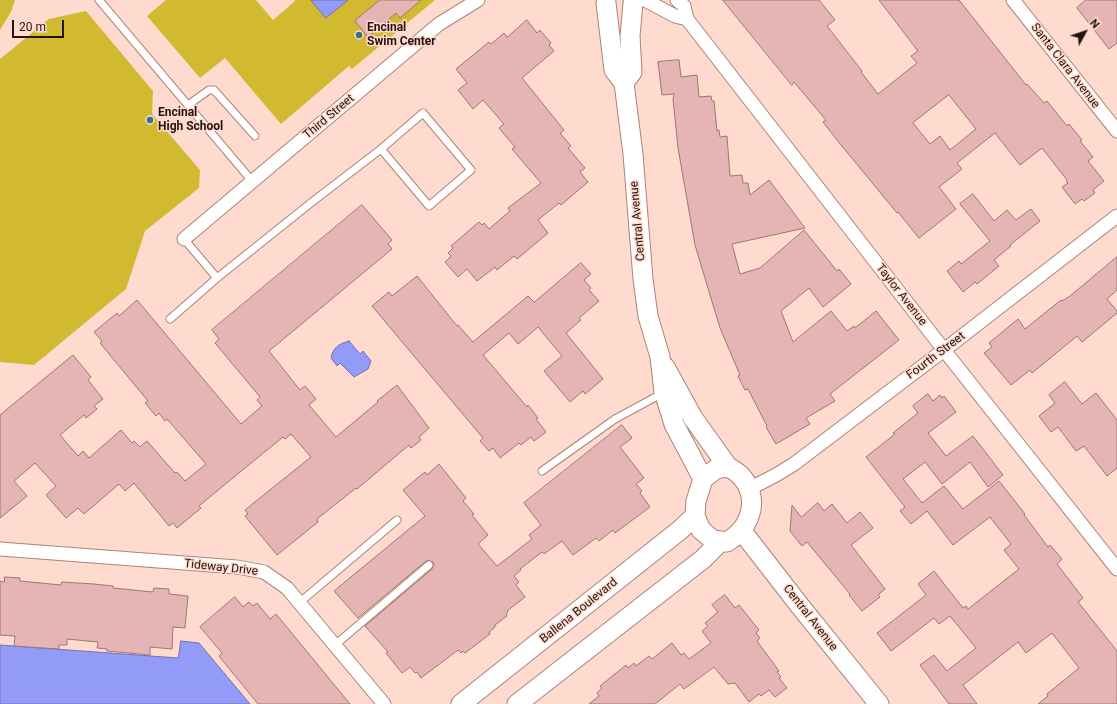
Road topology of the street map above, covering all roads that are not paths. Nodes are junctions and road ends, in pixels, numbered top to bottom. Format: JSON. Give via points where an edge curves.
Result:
{"nodes":[{"id":1,"x":99,"y":0,"type":"edge"},
{"id":2,"x":478,"y":0,"type":"edge"},
{"id":3,"x":677,"y":0,"type":"edge"},
{"id":4,"x":1013,"y":0,"type":"edge"},
{"id":5,"x":604,"y":1,"type":"edge"},
{"id":6,"x":639,"y":1,"type":"edge"},
{"id":7,"x":688,"y":19,"type":"junction"},
{"id":8,"x":624,"y":83,"type":"junction"},
{"id":9,"x":188,"y":106,"type":"junction"},
{"id":10,"x":1117,"y":131,"type":"edge"},
{"id":11,"x":255,"y":136,"type":"dead end"},
{"id":12,"x":381,"y":149,"type":"junction"},
{"id":13,"x":252,"y":181,"type":"junction"},
{"id":14,"x":1117,"y":216,"type":"edge"},
{"id":15,"x":184,"y":239,"type":"joint"},
{"id":16,"x":217,"y":278,"type":"junction"},
{"id":17,"x":170,"y":319,"type":"dead end"},
{"id":18,"x":944,"y":350,"type":"junction"},
{"id":19,"x":660,"y":357,"type":"junction"},
{"id":20,"x":664,"y":392,"type":"junction"},
{"id":21,"x":728,"y":467,"type":"junction"},
{"id":22,"x":542,"y":471,"type":"dead end"},
{"id":23,"x":703,"y":479,"type":"junction"},
{"id":24,"x":749,"y":489,"type":"junction"},
{"id":25,"x":695,"y":516,"type":"junction"},
{"id":26,"x":397,"y":520,"type":"dead end"},
{"id":27,"x":741,"y":530,"type":"junction"},
{"id":28,"x":720,"y":541,"type":"junction"},
{"id":29,"x":0,"y":549,"type":"edge"},
{"id":30,"x":429,"y":566,"type":"dead end"},
{"id":31,"x":1117,"y":569,"type":"edge"},
{"id":32,"x":299,"y":603,"type":"junction"},
{"id":33,"x":335,"y":645,"type":"junction"},
{"id":34,"x":384,"y":704,"type":"edge"},
{"id":35,"x":462,"y":704,"type":"edge"},
{"id":36,"x":516,"y":704,"type":"edge"},
{"id":37,"x":879,"y":704,"type":"edge"}],
"edges":[{"from":1,"to":9,"type":"lane"},
{"from":2,"to":13,"type":"street","name":"Third Street","via":[[439,24]]},
{"from":3,"to":7,"type":"street","name":"Taylor Avenue","via":[[684,6]]},
{"from":4,"to":10,"type":"street","name":"Santa Clara Avenue"},
{"from":5,"to":6,"type":"street","via":[[619,6]]},
{"from":5,"to":8,"type":"street","name":"Central Avenue","via":[[614,70]]},
{"from":6,"to":7,"type":"street"},
{"from":6,"to":8,"type":"street","via":[[630,36],[632,72]]},
{"from":7,"to":18,"type":"street","name":"Taylor Avenue"},
{"from":8,"to":19,"type":"street","name":"Central Avenue","via":[[645,294],[648,316]]},
{"from":9,"to":11,"type":"lane","via":[[209,90],[214,90]]},
{"from":9,"to":13,"type":"lane"},
{"from":12,"to":12,"type":"lane","via":[[429,206],[471,170],[423,113]]},
{"from":12,"to":16,"type":"lane"},
{"from":13,"to":15,"type":"street","name":"Third Street"},
{"from":14,"to":18,"type":"street","name":"Fourth Street"},
{"from":15,"to":16,"type":"lane"},
{"from":16,"to":17,"type":"lane"},
{"from":18,"to":24,"type":"street","name":"Fourth Street","via":[[794,464]]},
{"from":18,"to":31,"type":"street","name":"Taylor Avenue"},
{"from":19,"to":20,"type":"street","name":"Central Avenue"},
{"from":19,"to":21,"type":"street","name":"Central Avenue","via":[[693,418]]},
{"from":20,"to":22,"type":"lane","via":[[615,419]]},
{"from":20,"to":23,"type":"street","name":"Central Avenue","via":[[674,424]]},
{"from":21,"to":23,"type":"street","via":[[716,469]]},
{"from":21,"to":24,"type":"street","via":[[737,471]]},
{"from":23,"to":25,"type":"street","via":[[696,501]]},
{"from":24,"to":27,"type":"street","via":[[751,513]]},
{"from":25,"to":28,"type":"street","via":[[702,530],[713,540]]},
{"from":25,"to":35,"type":"street","name":"Ballena Boulevard"},
{"from":26,"to":32,"type":"lane"},
{"from":27,"to":28,"type":"street","via":[[727,542]]},
{"from":27,"to":37,"type":"street","name":"Central Avenue"},
{"from":28,"to":36,"type":"street","via":[[703,559]]},
{"from":29,"to":32,"type":"street","name":"Tideway Drive","via":[[237,567],[264,572],[287,588]]},
{"from":30,"to":33,"type":"lane"},
{"from":32,"to":33,"type":"street","name":"Tideway Drive"},
{"from":33,"to":34,"type":"street","name":"Tideway Drive"}]}
